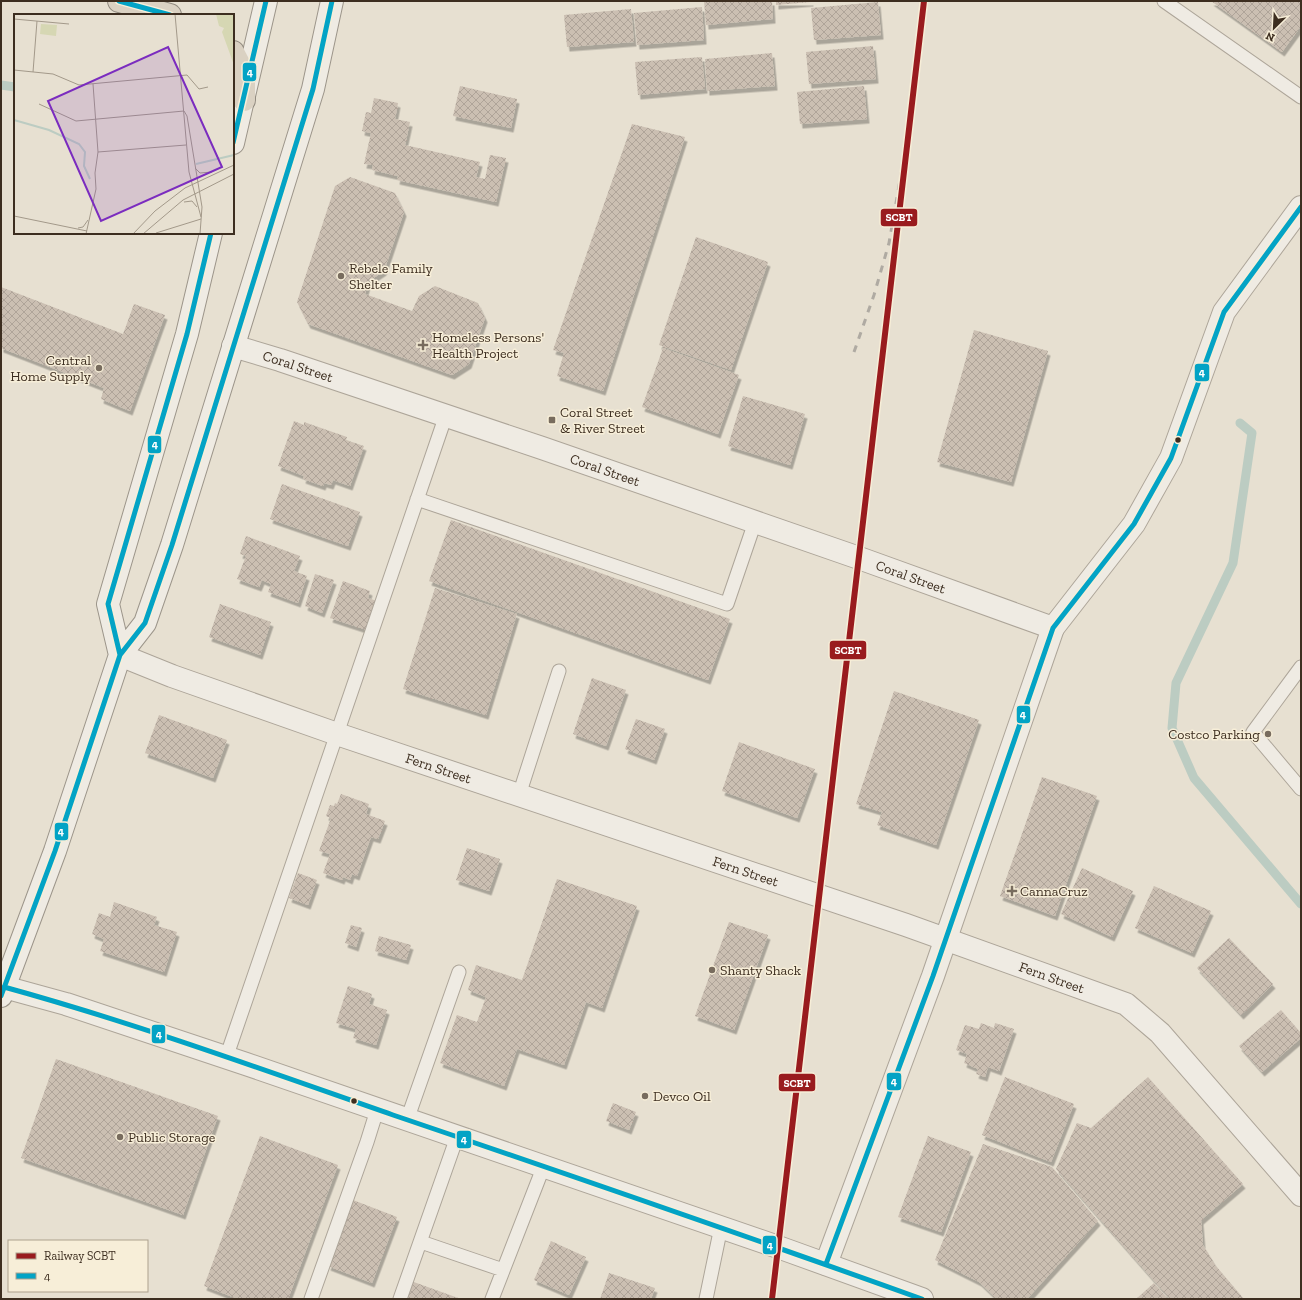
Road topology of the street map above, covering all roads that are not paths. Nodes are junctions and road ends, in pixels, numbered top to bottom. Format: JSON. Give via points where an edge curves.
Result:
{"nodes":[{"id":1,"x":119,"y":1,"type":"edge"},
{"id":2,"x":266,"y":1,"type":"edge"},
{"id":3,"x":332,"y":1,"type":"edge"},
{"id":4,"x":1164,"y":1,"type":"edge"},
{"id":5,"x":166,"y":14,"type":"edge"},
{"id":6,"x":234,"y":54,"type":"edge"},
{"id":7,"x":1301,"y":97,"type":"edge"},
{"id":8,"x":244,"y":100,"type":"junction"},
{"id":9,"x":234,"y":139,"type":"edge"},
{"id":10,"x":1301,"y":207,"type":"edge"},
{"id":11,"x":211,"y":234,"type":"edge"},
{"id":12,"x":233,"y":346,"type":"junction"},
{"id":13,"x":446,"y":415,"type":"junction"},
{"id":14,"x":417,"y":499,"type":"junction"},
{"id":15,"x":755,"y":522,"type":"junction"},
{"id":16,"x":1053,"y":628,"type":"junction"},
{"id":17,"x":120,"y":655,"type":"junction"},
{"id":18,"x":1301,"y":667,"type":"edge"},
{"id":19,"x":559,"y":671,"type":"dead end"},
{"id":20,"x":337,"y":734,"type":"junction"},
{"id":21,"x":1301,"y":789,"type":"edge"},
{"id":22,"x":519,"y":796,"type":"junction"},
{"id":23,"x":946,"y":939,"type":"junction"},
{"id":24,"x":459,"y":972,"type":"dead end"},
{"id":25,"x":2,"y":990,"type":"edge"},
{"id":26,"x":226,"y":1058,"type":"junction"},
{"id":27,"x":377,"y":1110,"type":"junction"},
{"id":28,"x":407,"y":1120,"type":"junction"},
{"id":29,"x":457,"y":1137,"type":"junction"},
{"id":30,"x":543,"y":1168,"type":"junction"},
{"id":31,"x":1301,"y":1195,"type":"edge"},
{"id":32,"x":721,"y":1228,"type":"junction"},
{"id":33,"x":421,"y":1242,"type":"junction"},
{"id":34,"x":826,"y":1264,"type":"junction"},
{"id":35,"x":503,"y":1270,"type":"junction"},
{"id":36,"x":311,"y":1299,"type":"edge"},
{"id":37,"x":400,"y":1299,"type":"edge"},
{"id":38,"x":492,"y":1299,"type":"edge"},
{"id":39,"x":706,"y":1299,"type":"edge"},
{"id":40,"x":922,"y":1299,"type":"edge"}],
"edges":[{"from":1,"to":5,"type":"highway"},
{"from":2,"to":8,"type":"street"},
{"from":3,"to":12,"type":"street","via":[[313,89]]},
{"from":4,"to":7,"type":"lane"},
{"from":6,"to":8,"type":"highway","via":[[244,73]]},
{"from":8,"to":9,"type":"street"},
{"from":10,"to":16,"type":"street","via":[[1224,312],[1170,458],[1134,524]]},
{"from":11,"to":17,"type":"street","via":[[187,334],[108,604]]},
{"from":12,"to":13,"type":"street","name":"Coral Street"},
{"from":12,"to":17,"type":"street","via":[[203,451],[145,623]]},
{"from":13,"to":14,"type":"lane"},
{"from":13,"to":15,"type":"street","name":"Coral Street"},
{"from":14,"to":15,"type":"lane","via":[[726,604]]},
{"from":14,"to":20,"type":"lane"},
{"from":15,"to":16,"type":"street","name":"Coral Street"},
{"from":16,"to":23,"type":"street"},
{"from":17,"to":20,"type":"street","name":"Fern Street"},
{"from":17,"to":25,"type":"street","via":[[55,851]]},
{"from":18,"to":21,"type":"lane","via":[[1254,732]]},
{"from":19,"to":22,"type":"lane"},
{"from":20,"to":22,"type":"street","name":"Fern Street"},
{"from":20,"to":26,"type":"lane"},
{"from":22,"to":23,"type":"street","name":"Fern Street"},
{"from":23,"to":31,"type":"street","name":"Fern Street","via":[[1126,1004],[1160,1034]]},
{"from":23,"to":34,"type":"street"},
{"from":24,"to":28,"type":"lane"},
{"from":25,"to":26,"type":"street","via":[[66,1004]]},
{"from":26,"to":27,"type":"street"},
{"from":27,"to":28,"type":"street"},
{"from":27,"to":36,"type":"lane"},
{"from":28,"to":29,"type":"street"},
{"from":29,"to":30,"type":"street"},
{"from":29,"to":33,"type":"lane"},
{"from":30,"to":32,"type":"street"},
{"from":30,"to":35,"type":"lane"},
{"from":32,"to":34,"type":"street"},
{"from":32,"to":39,"type":"lane"},
{"from":33,"to":35,"type":"lane"},
{"from":33,"to":37,"type":"lane"},
{"from":34,"to":40,"type":"street"},
{"from":35,"to":38,"type":"lane"}]}
